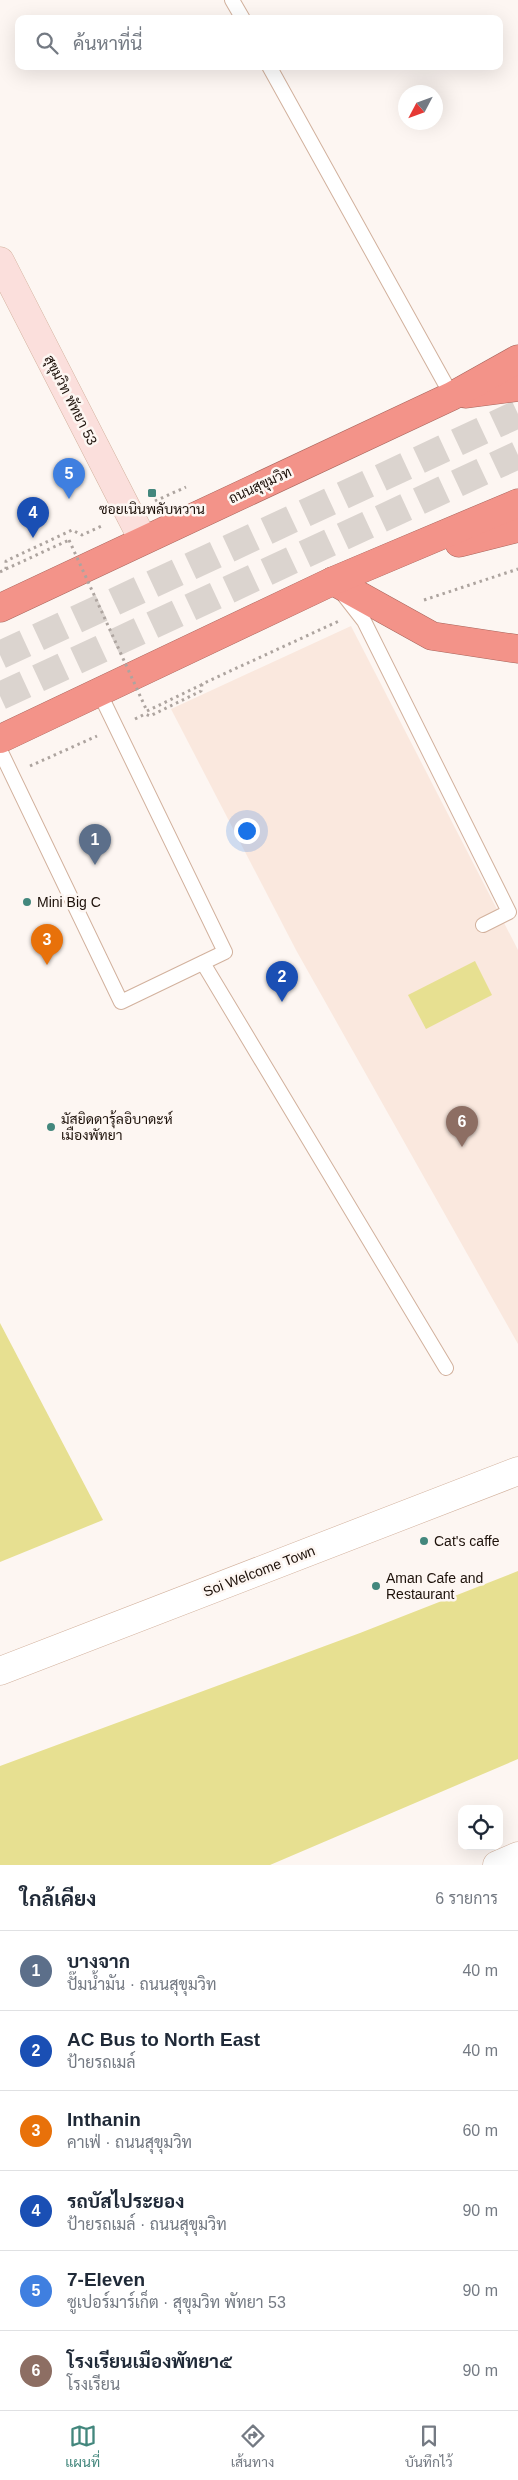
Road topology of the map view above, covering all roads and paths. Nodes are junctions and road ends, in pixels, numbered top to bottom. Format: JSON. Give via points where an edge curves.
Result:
{"nodes":[{"id":1,"x":232,"y":0,"type":"edge"},
{"id":2,"x":241,"y":15,"type":"edge"},
{"id":3,"x":271,"y":70,"type":"edge"},
{"id":4,"x":0,"y":261,"type":"edge"},
{"id":5,"x":514,"y":370,"type":"edge"},
{"id":6,"x":452,"y":396,"type":"junction"},
{"id":7,"x":191,"y":485,"type":"dead end"},
{"id":8,"x":516,"y":509,"type":"edge"},
{"id":9,"x":129,"y":513,"type":"junction"},
{"id":10,"x":143,"y":540,"type":"junction"},
{"id":11,"x":6,"y":569,"type":"junction"},
{"id":12,"x":518,"y":569,"type":"edge"},
{"id":13,"x":0,"y":572,"type":"edge"},
{"id":14,"x":333,"y":580,"type":"junction"},
{"id":15,"x":418,"y":602,"type":"dead end"},
{"id":16,"x":0,"y":608,"type":"edge"},
{"id":17,"x":357,"y":612,"type":"junction"},
{"id":18,"x":518,"y":649,"type":"edge"},
{"id":19,"x":202,"y":684,"type":"junction"},
{"id":20,"x":99,"y":692,"type":"junction"},
{"id":21,"x":117,"y":728,"type":"junction"},
{"id":22,"x":0,"y":739,"type":"edge"},
{"id":23,"x":0,"y":750,"type":"edge"},
{"id":24,"x":12,"y":774,"type":"junction"},
{"id":25,"x":483,"y":925,"type":"dead end"},
{"id":26,"x":203,"y":963,"type":"junction"},
{"id":27,"x":446,"y":1368,"type":"dead end"},
{"id":28,"x":518,"y":1471,"type":"edge"},
{"id":29,"x":0,"y":1671,"type":"edge"},
{"id":30,"x":518,"y":1856,"type":"edge"},
{"id":31,"x":497,"y":1865,"type":"edge"}],
"edges":[{"from":1,"to":2,"type":"lane"},
{"from":3,"to":6,"type":"lane"},
{"from":4,"to":9,"type":"street","name":"สุขุมวิท พัทยา 53"},
{"from":5,"to":6,"type":"highway","name":"ถนนสุขุมวิท"},
{"from":6,"to":10,"type":"highway","name":"ถนนสุขุมวิท"},
{"from":7,"to":9,"type":"path"},
{"from":8,"to":14,"type":"highway"},
{"from":9,"to":10,"type":"street","name":"สุขุมวิท พัทยา 53"},
{"from":9,"to":11,"type":"path","via":[[82,535],[72,530],[6,560]]},
{"from":10,"to":16,"type":"highway","name":"ถนนสุขุมวิท"},
{"from":11,"to":13,"type":"path"},
{"from":11,"to":19,"type":"path","bridge":true,"via":[[69,540],[147,711]]},
{"from":12,"to":15,"type":"path"},
{"from":14,"to":17,"type":"lane"},
{"from":14,"to":18,"type":"highway","via":[[432,636]]},
{"from":14,"to":20,"type":"highway"},
{"from":17,"to":19,"type":"path"},
{"from":17,"to":25,"type":"lane","via":[[509,912]]},
{"from":19,"to":21,"type":"path","via":[[201,691]]},
{"from":20,"to":21,"type":"lane"},
{"from":20,"to":22,"type":"highway"},
{"from":21,"to":24,"type":"path"},
{"from":21,"to":26,"type":"lane","via":[[225,952]]},
{"from":23,"to":24,"type":"lane"},
{"from":24,"to":26,"type":"lane","via":[[122,1002]]},
{"from":26,"to":27,"type":"lane"},
{"from":28,"to":29,"type":"street","name":"Soi Welcome Town"},
{"from":30,"to":31,"type":"street"}]}
